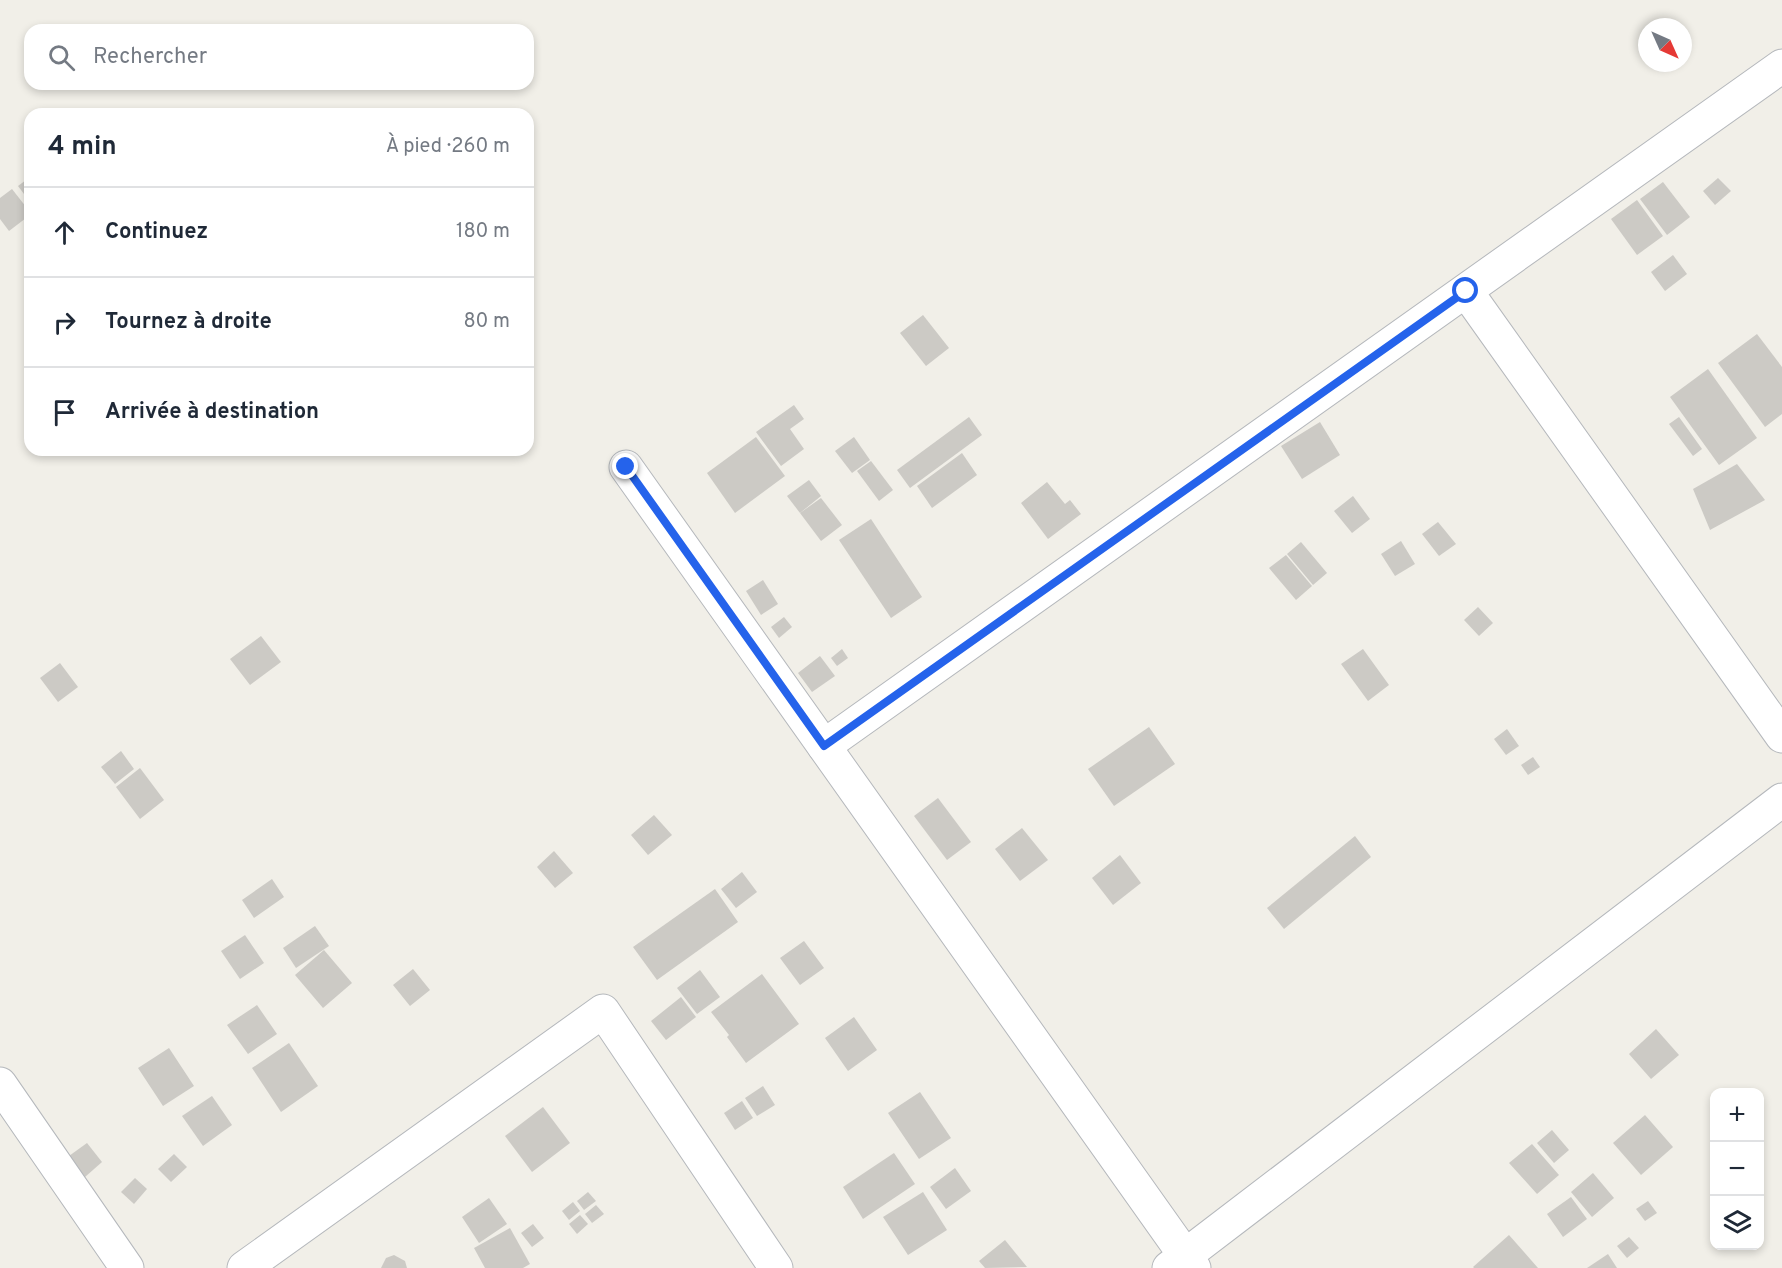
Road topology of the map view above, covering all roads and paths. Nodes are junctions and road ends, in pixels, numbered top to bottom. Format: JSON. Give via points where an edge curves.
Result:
{"nodes":[{"id":1,"x":1782,"y":66,"type":"edge"},
{"id":2,"x":1466,"y":291,"type":"junction"},
{"id":3,"x":626,"y":467,"type":"dead end"},
{"id":4,"x":1782,"y":736,"type":"edge"},
{"id":5,"x":824,"y":746,"type":"junction"},
{"id":6,"x":1782,"y":800,"type":"edge"},
{"id":7,"x":0,"y":1084,"type":"edge"},
{"id":8,"x":1183,"y":1264,"type":"edge"},
{"id":9,"x":127,"y":1268,"type":"edge"},
{"id":10,"x":244,"y":1268,"type":"edge"},
{"id":11,"x":776,"y":1268,"type":"edge"}],
"edges":[{"from":1,"to":2,"type":"street"},
{"from":2,"to":4,"type":"street"},
{"from":2,"to":5,"type":"street"},
{"from":3,"to":5,"type":"street"},
{"from":5,"to":8,"type":"street"},
{"from":6,"to":8,"type":"street"},
{"from":7,"to":9,"type":"street"},
{"from":10,"to":11,"type":"street","via":[[603,1011]]}]}
